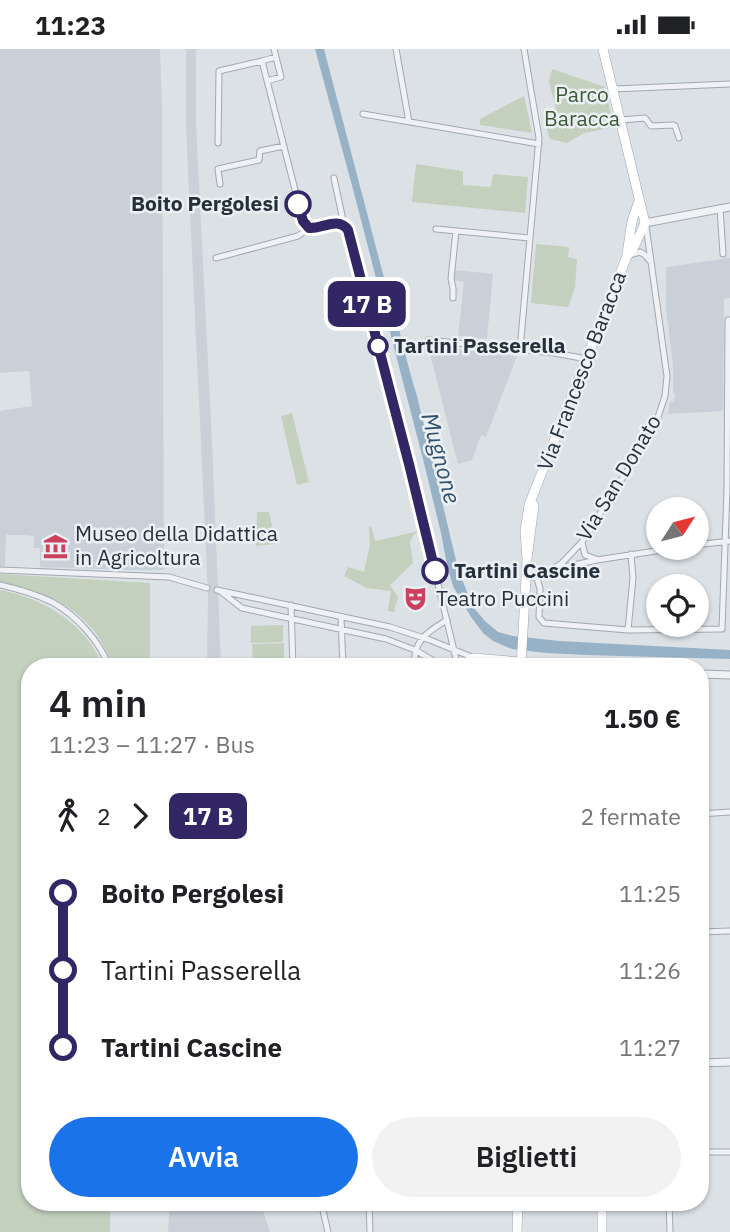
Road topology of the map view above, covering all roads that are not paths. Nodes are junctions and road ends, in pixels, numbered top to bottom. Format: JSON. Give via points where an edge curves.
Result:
{"nodes":[{"id":1,"x":274,"y":49,"type":"edge"},
{"id":2,"x":396,"y":49,"type":"edge"},
{"id":3,"x":524,"y":49,"type":"edge"},
{"id":4,"x":603,"y":49,"type":"edge"},
{"id":5,"x":276,"y":57,"type":"junction"},
{"id":6,"x":262,"y":61,"type":"junction"},
{"id":7,"x":267,"y":81,"type":"junction"},
{"id":8,"x":730,"y":84,"type":"edge"},
{"id":9,"x":613,"y":89,"type":"junction"},
{"id":10,"x":363,"y":114,"type":"dead end"},
{"id":11,"x":621,"y":120,"type":"junction"},
{"id":12,"x":409,"y":122,"type":"junction"},
{"id":13,"x":679,"y":138,"type":"dead end"},
{"id":14,"x":218,"y":143,"type":"dead end"},
{"id":15,"x":539,"y":144,"type":"junction"},
{"id":16,"x":284,"y":146,"type":"junction"},
{"id":17,"x":334,"y":177,"type":"dead end"},
{"id":18,"x":220,"y":184,"type":"dead end"},
{"id":19,"x":638,"y":204,"type":"junction"},
{"id":20,"x":730,"y":207,"type":"edge"},
{"id":21,"x":720,"y":208,"type":"junction"},
{"id":22,"x":645,"y":223,"type":"junction"},
{"id":23,"x":344,"y":225,"type":"junction"},
{"id":24,"x":309,"y":228,"type":"junction"},
{"id":25,"x":436,"y":229,"type":"dead end"},
{"id":26,"x":456,"y":231,"type":"junction"},
{"id":27,"x":530,"y":238,"type":"junction"},
{"id":28,"x":723,"y":254,"type":"dead end"},
{"id":29,"x":627,"y":256,"type":"junction"},
{"id":30,"x":216,"y":258,"type":"dead end"},
{"id":31,"x":652,"y":263,"type":"junction"},
{"id":32,"x":453,"y":298,"type":"dead end"},
{"id":33,"x":729,"y":320,"type":"edge"},
{"id":34,"x":428,"y":340,"type":"dead end"},
{"id":35,"x":520,"y":349,"type":"junction"},
{"id":36,"x":587,"y":359,"type":"junction"},
{"id":37,"x":729,"y":404,"type":"edge"},
{"id":38,"x":728,"y":490,"type":"edge"},
{"id":39,"x":728,"y":541,"type":"edge"},
{"id":40,"x":582,"y":542,"type":"junction"},
{"id":41,"x":709,"y":543,"type":"edge"},
{"id":42,"x":646,"y":552,"type":"edge"},
{"id":43,"x":631,"y":554,"type":"junction"},
{"id":44,"x":597,"y":559,"type":"junction"},
{"id":45,"x":553,"y":569,"type":"junction"},
{"id":46,"x":0,"y":571,"type":"edge"},
{"id":47,"x":526,"y":577,"type":"junction"},
{"id":48,"x":537,"y":578,"type":"junction"},
{"id":49,"x":0,"y":585,"type":"edge"},
{"id":50,"x":207,"y":588,"type":"dead end"},
{"id":51,"x":291,"y":605,"type":"junction"},
{"id":52,"x":341,"y":617,"type":"junction"},
{"id":53,"x":291,"y":619,"type":"junction"},
{"id":54,"x":447,"y":619,"type":"junction"},
{"id":55,"x":342,"y":629,"type":"junction"},
{"id":56,"x":628,"y":630,"type":"junction"},
{"id":57,"x":422,"y":638,"type":"junction"},
{"id":58,"x":415,"y":650,"type":"junction"},
{"id":59,"x":455,"y":650,"type":"junction"},
{"id":60,"x":474,"y":657,"type":"joint"},
{"id":61,"x":105,"y":658,"type":"edge"},
{"id":62,"x":293,"y":658,"type":"edge"},
{"id":63,"x":343,"y":658,"type":"edge"},
{"id":64,"x":415,"y":658,"type":"edge"},
{"id":65,"x":429,"y":658,"type":"edge"},
{"id":66,"x":456,"y":658,"type":"edge"},
{"id":67,"x":486,"y":658,"type":"edge"},
{"id":68,"x":521,"y":658,"type":"edge"},
{"id":69,"x":709,"y":674,"type":"edge"},
{"id":70,"x":730,"y":675,"type":"edge"},
{"id":71,"x":730,"y":812,"type":"edge"},
{"id":72,"x":709,"y":813,"type":"edge"},
{"id":73,"x":709,"y":932,"type":"edge"},
{"id":74,"x":730,"y":932,"type":"edge"},
{"id":75,"x":730,"y":1062,"type":"edge"},
{"id":76,"x":709,"y":1063,"type":"edge"},
{"id":77,"x":730,"y":1152,"type":"edge"},
{"id":78,"x":709,"y":1153,"type":"edge"},
{"id":79,"x":323,"y":1211,"type":"edge"},
{"id":80,"x":369,"y":1211,"type":"edge"},
{"id":81,"x":518,"y":1211,"type":"edge"},
{"id":82,"x":603,"y":1211,"type":"edge"},
{"id":83,"x":669,"y":1211,"type":"edge"},
{"id":84,"x":328,"y":1232,"type":"edge"},
{"id":85,"x":370,"y":1232,"type":"edge"},
{"id":86,"x":517,"y":1232,"type":"edge"},
{"id":87,"x":603,"y":1232,"type":"edge"},
{"id":88,"x":670,"y":1232,"type":"edge"}],
"edges":[{"from":1,"to":5,"type":"street"},
{"from":2,"to":12,"type":"street"},
{"from":3,"to":15,"type":"street"},
{"from":4,"to":9,"type":"main road","name":"Via Francesco Baracca"},
{"from":5,"to":6,"type":"street"},
{"from":5,"to":7,"type":"street","via":[[281,77]]},
{"from":6,"to":7,"type":"street"},
{"from":6,"to":14,"type":"street","via":[[219,71]]},
{"from":7,"to":16,"type":"street"},
{"from":8,"to":9,"type":"street"},
{"from":9,"to":11,"type":"main road","name":"Via Francesco Baracca"},
{"from":10,"to":12,"type":"street"},
{"from":11,"to":13,"type":"street","via":[[642,118],[651,126],[673,125]]},
{"from":11,"to":19,"type":"main road","name":"Via Francesco Baracca"},
{"from":12,"to":15,"type":"street"},
{"from":15,"to":27,"type":"street"},
{"from":16,"to":18,"type":"street","via":[[260,151],[259,160],[218,169]]},
{"from":16,"to":24,"type":"street","via":[[303,221]]},
{"from":17,"to":23,"type":"street"},
{"from":19,"to":22,"type":"main road","name":"Via Francesco Baracca","via":[[638,219]]},
{"from":19,"to":29,"type":"main road","name":"Via Francesco Baracca"},
{"from":20,"to":21,"type":"street"},
{"from":21,"to":22,"type":"street"},
{"from":21,"to":28,"type":"street"},
{"from":22,"to":29,"type":"main road","name":"Via Francesco Baracca"},
{"from":22,"to":31,"type":"street","name":"Via Francesco Baracca"},
{"from":23,"to":24,"type":"street"},
{"from":23,"to":54,"type":"street"},
{"from":24,"to":30,"type":"street","via":[[298,236]]},
{"from":25,"to":26,"type":"street"},
{"from":26,"to":27,"type":"street"},
{"from":26,"to":32,"type":"street"},
{"from":27,"to":35,"type":"street"},
{"from":29,"to":31,"type":"street","name":"Via Francesco Baracca","via":[[640,252]]},
{"from":29,"to":36,"type":"main road","name":"Via Francesco Baracca"},
{"from":31,"to":40,"type":"street","name":"Via San Donato","via":[[667,376],[665,396],[651,430]]},
{"from":33,"to":37,"type":"street"},
{"from":34,"to":35,"type":"street"},
{"from":35,"to":36,"type":"street"},
{"from":36,"to":47,"type":"main road","name":"Via Francesco Baracca","via":[[538,486]]},
{"from":37,"to":38,"type":"street"},
{"from":38,"to":39,"type":"street"},
{"from":39,"to":41,"type":"street"},
{"from":39,"to":56,"type":"street","via":[[722,629]]},
{"from":40,"to":44,"type":"street","via":[[585,555]]},
{"from":40,"to":45,"type":"street","name":"Via San Donato"},
{"from":42,"to":43,"type":"street"},
{"from":43,"to":44,"type":"street"},
{"from":43,"to":56,"type":"street"},
{"from":44,"to":45,"type":"street"},
{"from":45,"to":48,"type":"street","name":"Via San Donato"},
{"from":46,"to":50,"type":"street","via":[[158,576]]},
{"from":47,"to":48,"type":"street"},
{"from":47,"to":68,"type":"main road","name":"Via Francesco Baracca"},
{"from":48,"to":56,"type":"street","via":[[542,622]]},
{"from":49,"to":61,"type":"street","via":[[53,603],[85,629]]},
{"from":51,"to":52,"type":"street"},
{"from":51,"to":53,"type":"street"},
{"from":51,"to":53,"type":"street","via":[[217,590],[242,608]]},
{"from":52,"to":55,"type":"street"},
{"from":52,"to":57,"type":"street"},
{"from":53,"to":55,"type":"street"},
{"from":53,"to":62,"type":"street"},
{"from":54,"to":57,"type":"street"},
{"from":54,"to":59,"type":"street"},
{"from":55,"to":58,"type":"street"},
{"from":55,"to":63,"type":"street"},
{"from":57,"to":58,"type":"street"},
{"from":57,"to":59,"type":"street"},
{"from":58,"to":64,"type":"street"},
{"from":58,"to":65,"type":"street"},
{"from":59,"to":60,"type":"street"},
{"from":59,"to":66,"type":"street"},
{"from":60,"to":67,"type":"main road"},
{"from":69,"to":70,"type":"street"},
{"from":71,"to":72,"type":"street"},
{"from":73,"to":74,"type":"street"},
{"from":75,"to":76,"type":"street"},
{"from":77,"to":78,"type":"street"},
{"from":79,"to":84,"type":"street"},
{"from":80,"to":85,"type":"street"},
{"from":81,"to":86,"type":"main road"},
{"from":82,"to":87,"type":"main road"},
{"from":83,"to":88,"type":"street"}]}
